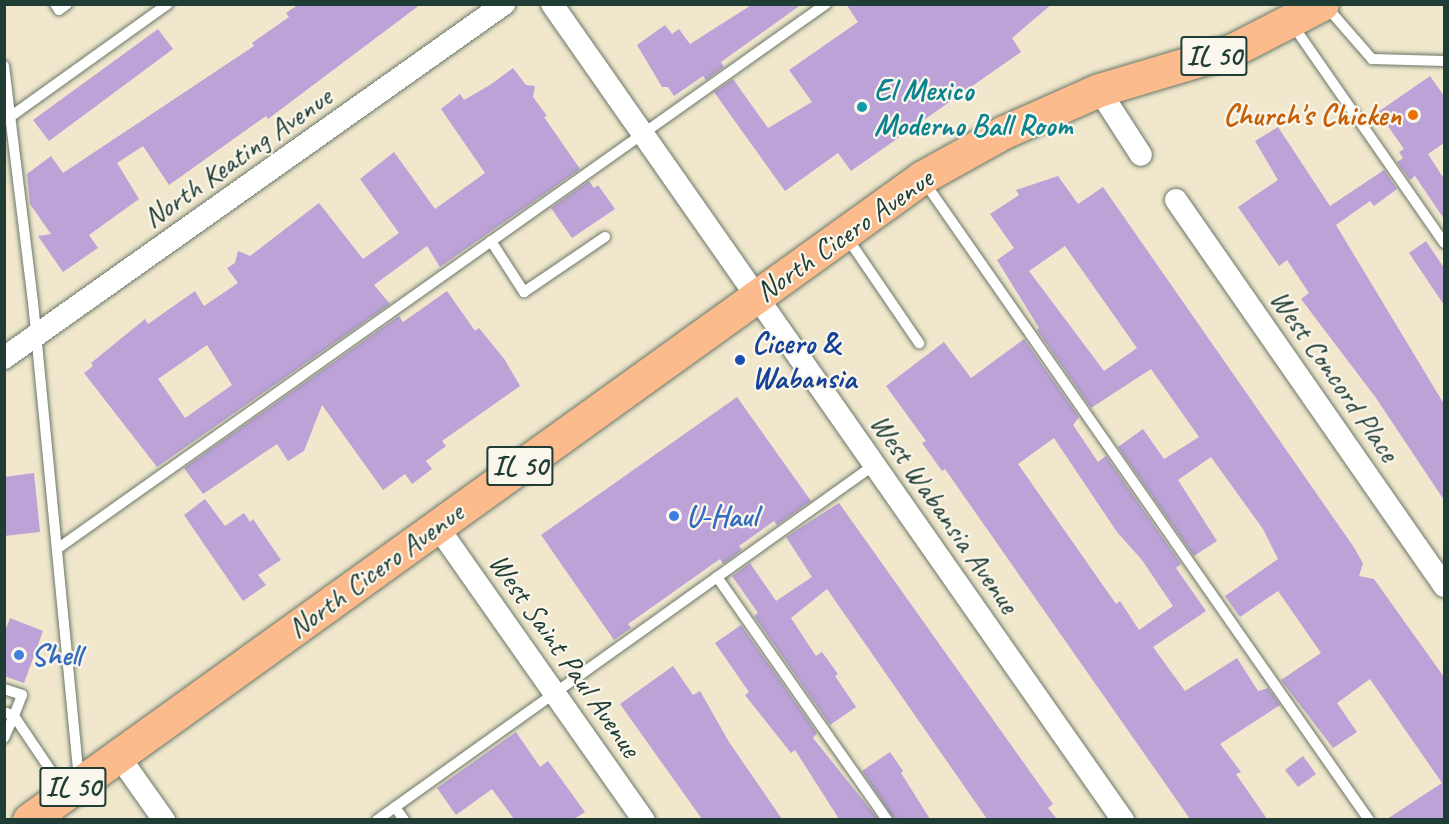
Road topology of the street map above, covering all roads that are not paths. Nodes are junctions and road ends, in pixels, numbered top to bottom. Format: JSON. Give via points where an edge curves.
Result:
{"nodes":[{"id":1,"x":55,"y":4,"type":"edge"},
{"id":2,"x":67,"y":4,"type":"edge"},
{"id":3,"x":168,"y":4,"type":"edge"},
{"id":4,"x":504,"y":4,"type":"edge"},
{"id":5,"x":552,"y":4,"type":"edge"},
{"id":6,"x":826,"y":4,"type":"edge"},
{"id":7,"x":1323,"y":4,"type":"edge"},
{"id":8,"x":1291,"y":23,"type":"junction"},
{"id":9,"x":1444,"y":61,"type":"edge"},
{"id":10,"x":4,"y":66,"type":"edge"},
{"id":11,"x":1099,"y":90,"type":"junction"},
{"id":12,"x":10,"y":117,"type":"junction"},
{"id":13,"x":643,"y":134,"type":"junction"},
{"id":14,"x":1141,"y":155,"type":"dead end"},
{"id":15,"x":921,"y":178,"type":"junction"},
{"id":16,"x":1176,"y":200,"type":"dead end"},
{"id":17,"x":844,"y":233,"type":"junction"},
{"id":18,"x":605,"y":237,"type":"dead end"},
{"id":19,"x":492,"y":241,"type":"junction"},
{"id":20,"x":1444,"y":243,"type":"edge"},
{"id":21,"x":756,"y":296,"type":"junction"},
{"id":22,"x":36,"y":336,"type":"junction"},
{"id":23,"x":919,"y":343,"type":"dead end"},
{"id":24,"x":4,"y":358,"type":"edge"},
{"id":25,"x":874,"y":465,"type":"junction"},
{"id":26,"x":437,"y":526,"type":"junction"},
{"id":27,"x":57,"y":549,"type":"junction"},
{"id":28,"x":717,"y":577,"type":"junction"},
{"id":29,"x":1444,"y":586,"type":"edge"},
{"id":30,"x":4,"y":689,"type":"edge"},
{"id":31,"x":555,"y":693,"type":"junction"},
{"id":32,"x":11,"y":714,"type":"junction"},
{"id":33,"x":4,"y":738,"type":"edge"},
{"id":34,"x":118,"y":755,"type":"junction"},
{"id":35,"x":73,"y":788,"type":"junction"},
{"id":36,"x":395,"y":807,"type":"junction"},
{"id":37,"x":29,"y":819,"type":"edge"},
{"id":38,"x":164,"y":819,"type":"edge"},
{"id":39,"x":377,"y":819,"type":"edge"},
{"id":40,"x":404,"y":819,"type":"edge"},
{"id":41,"x":644,"y":819,"type":"edge"},
{"id":42,"x":887,"y":819,"type":"edge"},
{"id":43,"x":1123,"y":819,"type":"edge"},
{"id":44,"x":1369,"y":819,"type":"edge"}],
"edges":[{"from":1,"to":2,"type":"lane","via":[[59,10]]},
{"from":3,"to":12,"type":"lane"},
{"from":4,"to":22,"type":"street","name":"North Keating Avenue"},
{"from":5,"to":13,"type":"street","name":"West Wabansia Avenue"},
{"from":6,"to":13,"type":"lane"},
{"from":7,"to":8,"type":"main road","name":"North Cicero Avenue","number":"IL 50"},
{"from":7,"to":9,"type":"lane","via":[[1372,59]]},
{"from":8,"to":11,"type":"main road","name":"North Cicero Avenue","number":"IL 50","via":[[1233,50]]},
{"from":8,"to":20,"type":"lane"},
{"from":10,"to":12,"type":"lane"},
{"from":11,"to":14,"type":"street"},
{"from":11,"to":15,"type":"main road","name":"North Cicero Avenue","number":"IL 50","via":[[1004,132]]},
{"from":12,"to":22,"type":"lane"},
{"from":13,"to":19,"type":"lane"},
{"from":13,"to":21,"type":"street","name":"West Wabansia Avenue"},
{"from":15,"to":17,"type":"main road","name":"North Cicero Avenue","number":"IL 50"},
{"from":15,"to":44,"type":"lane"},
{"from":16,"to":29,"type":"street","name":"West Concord Place"},
{"from":17,"to":21,"type":"main road","name":"North Cicero Avenue","number":"IL 50"},
{"from":17,"to":23,"type":"lane"},
{"from":18,"to":19,"type":"lane","via":[[524,292]]},
{"from":19,"to":27,"type":"lane"},
{"from":21,"to":25,"type":"street","name":"West Wabansia Avenue"},
{"from":21,"to":26,"type":"main road","name":"North Cicero Avenue","number":"IL 50"},
{"from":22,"to":24,"type":"street","name":"North Keating Avenue"},
{"from":22,"to":27,"type":"lane"},
{"from":25,"to":28,"type":"lane"},
{"from":25,"to":43,"type":"street","name":"West Wabansia Avenue"},
{"from":26,"to":31,"type":"street","name":"West Saint Paul Avenue"},
{"from":26,"to":34,"type":"main road","name":"North Cicero Avenue","number":"IL 50"},
{"from":27,"to":35,"type":"lane"},
{"from":28,"to":31,"type":"lane"},
{"from":28,"to":42,"type":"lane"},
{"from":30,"to":32,"type":"lane","via":[[22,695]]},
{"from":31,"to":36,"type":"lane"},
{"from":31,"to":41,"type":"street","name":"West Saint Paul Avenue"},
{"from":32,"to":33,"type":"lane"},
{"from":32,"to":35,"type":"lane"},
{"from":34,"to":35,"type":"main road","name":"North Cicero Avenue","number":"IL 50"},
{"from":34,"to":38,"type":"street"},
{"from":35,"to":37,"type":"main road","name":"North Cicero Avenue","number":"IL 50"},
{"from":36,"to":39,"type":"lane"},
{"from":36,"to":40,"type":"lane"}]}
